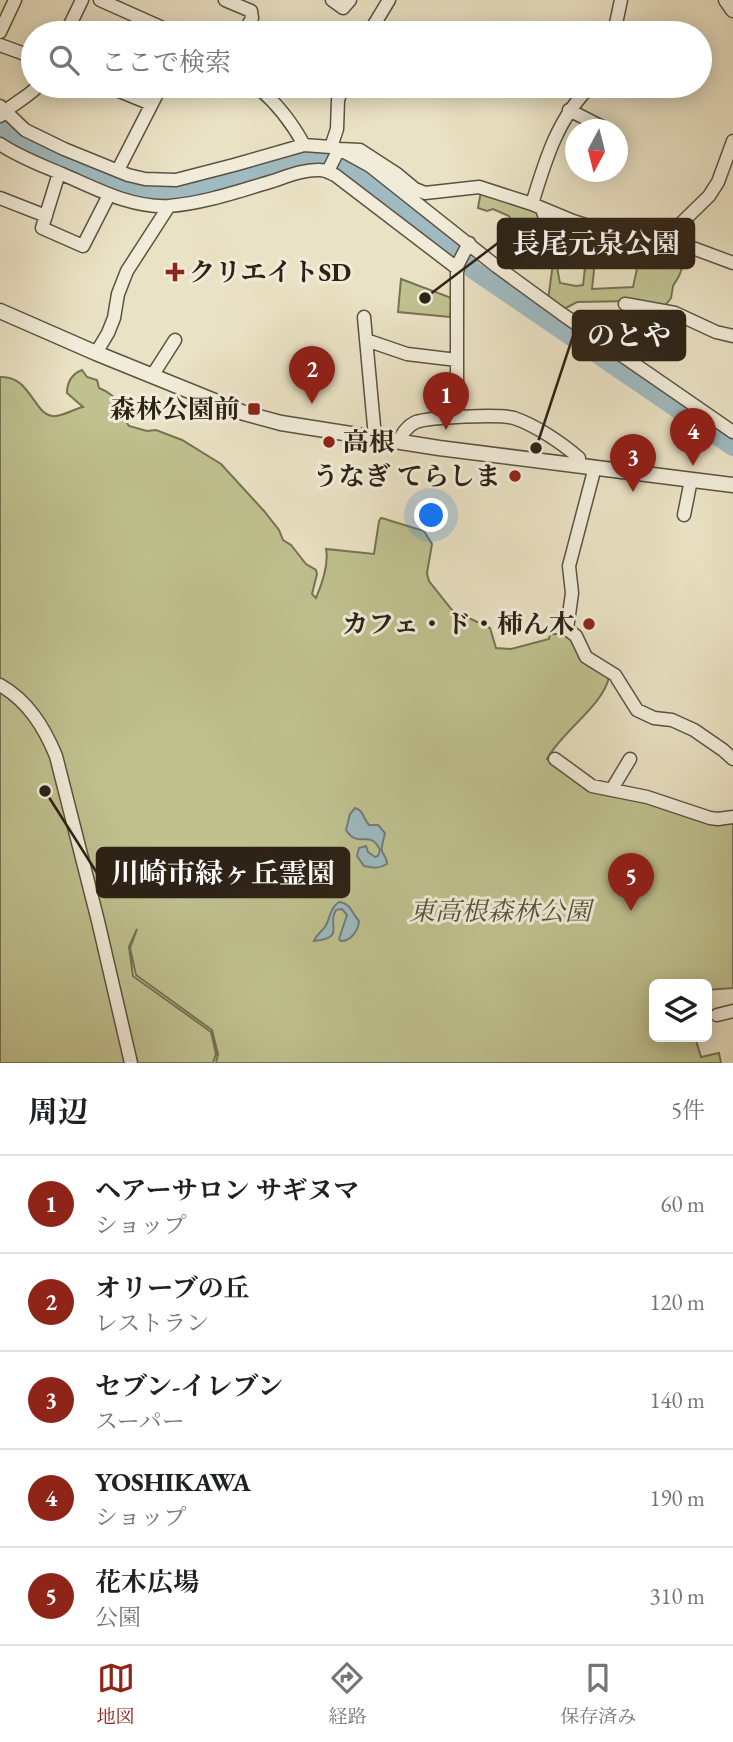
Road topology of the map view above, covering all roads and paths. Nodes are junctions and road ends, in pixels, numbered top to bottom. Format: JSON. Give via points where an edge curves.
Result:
{"nodes":[{"id":1,"x":15,"y":0,"type":"edge"},
{"id":2,"x":82,"y":0,"type":"edge"},
{"id":3,"x":100,"y":0,"type":"edge"},
{"id":4,"x":225,"y":0,"type":"edge"},
{"id":5,"x":332,"y":0,"type":"edge"},
{"id":6,"x":350,"y":0,"type":"edge"},
{"id":7,"x":390,"y":0,"type":"edge"},
{"id":8,"x":621,"y":0,"type":"edge"},
{"id":9,"x":726,"y":0,"type":"edge"},
{"id":10,"x":733,"y":10,"type":"edge"},
{"id":11,"x":72,"y":21,"type":"edge"},
{"id":12,"x":147,"y":21,"type":"edge"},
{"id":13,"x":250,"y":21,"type":"edge"},
{"id":14,"x":377,"y":21,"type":"edge"},
{"id":15,"x":617,"y":21,"type":"edge"},
{"id":16,"x":0,"y":32,"type":"edge"},
{"id":17,"x":0,"y":46,"type":"edge"},
{"id":18,"x":21,"y":53,"type":"edge"},
{"id":19,"x":25,"y":98,"type":"edge"},
{"id":20,"x":136,"y":98,"type":"edge"},
{"id":21,"x":154,"y":98,"type":"edge"},
{"id":22,"x":270,"y":98,"type":"edge"},
{"id":23,"x":339,"y":98,"type":"edge"},
{"id":24,"x":578,"y":98,"type":"edge"},
{"id":25,"x":151,"y":104,"type":"junction"},
{"id":26,"x":569,"y":110,"type":"junction"},
{"id":27,"x":2,"y":111,"type":"edge"},
{"id":28,"x":587,"y":119,"type":"edge"},
{"id":29,"x":733,"y":141,"type":"edge"},
{"id":30,"x":0,"y":144,"type":"edge"},
{"id":31,"x":304,"y":145,"type":"junction"},
{"id":32,"x":336,"y":150,"type":"junction"},
{"id":33,"x":329,"y":169,"type":"junction"},
{"id":34,"x":118,"y":170,"type":"junction"},
{"id":35,"x":59,"y":173,"type":"junction"},
{"id":36,"x":109,"y":195,"type":"junction"},
{"id":37,"x":0,"y":198,"type":"edge"},
{"id":38,"x":169,"y":206,"type":"junction"},
{"id":39,"x":537,"y":206,"type":"junction"},
{"id":40,"x":46,"y":216,"type":"junction"},
{"id":41,"x":550,"y":232,"type":"dead end"},
{"id":42,"x":666,"y":238,"type":"junction"},
{"id":43,"x":468,"y":245,"type":"junction"},
{"id":44,"x":733,"y":263,"type":"edge"},
{"id":45,"x":458,"y":267,"type":"junction"},
{"id":46,"x":625,"y":304,"type":"dead end"},
{"id":47,"x":0,"y":311,"type":"edge"},
{"id":48,"x":364,"y":317,"type":"dead end"},
{"id":49,"x":733,"y":336,"type":"edge"},
{"id":50,"x":175,"y":340,"type":"dead end"},
{"id":51,"x":366,"y":340,"type":"junction"},
{"id":52,"x":96,"y":354,"type":"junction"},
{"id":53,"x":457,"y":360,"type":"junction"},
{"id":54,"x":152,"y":376,"type":"junction"},
{"id":55,"x":457,"y":417,"type":"junction"},
{"id":56,"x":733,"y":432,"type":"edge"},
{"id":57,"x":374,"y":437,"type":"junction"},
{"id":58,"x":398,"y":442,"type":"junction"},
{"id":59,"x":578,"y":465,"type":"junction"},
{"id":60,"x":595,"y":467,"type":"junction"},
{"id":61,"x":691,"y":480,"type":"junction"},
{"id":62,"x":733,"y":485,"type":"edge"},
{"id":63,"x":684,"y":515,"type":"dead end"},
{"id":64,"x":0,"y":685,"type":"edge"},
{"id":65,"x":555,"y":759,"type":"dead end"},
{"id":66,"x":630,"y":759,"type":"dead end"},
{"id":67,"x":733,"y":759,"type":"edge"},
{"id":68,"x":612,"y":789,"type":"junction"},
{"id":69,"x":733,"y":817,"type":"edge"},
{"id":70,"x":733,"y":1011,"type":"edge"},
{"id":71,"x":717,"y":1015,"type":"dead end"},
{"id":72,"x":131,"y":1063,"type":"edge"}],
"edges":[{"from":1,"to":16,"type":"street"},
{"from":2,"to":11,"type":"street"},
{"from":3,"to":12,"type":"street"},
{"from":4,"to":13,"type":"street","via":[[251,11]]},
{"from":5,"to":6,"type":"street","via":[[343,8]]},
{"from":7,"to":14,"type":"street"},
{"from":8,"to":15,"type":"street"},
{"from":9,"to":10,"type":"street"},
{"from":17,"to":18,"type":"street"},
{"from":19,"to":27,"type":"street"},
{"from":20,"to":25,"type":"street"},
{"from":21,"to":25,"type":"street"},
{"from":22,"to":31,"type":"street"},
{"from":23,"to":32,"type":"street"},
{"from":24,"to":26,"type":"street"},
{"from":25,"to":34,"type":"street"},
{"from":26,"to":28,"type":"street"},
{"from":26,"to":39,"type":"street","via":[[549,150]]},
{"from":27,"to":34,"type":"street","via":[[25,130]]},
{"from":29,"to":42,"type":"street","via":[[709,196]]},
{"from":30,"to":35,"type":"street"},
{"from":31,"to":32,"type":"street"},
{"from":31,"to":34,"type":"street","via":[[176,180],[145,179]]},
{"from":32,"to":33,"type":"street"},
{"from":32,"to":39,"type":"street","via":[[360,150],[425,193],[479,187]]},
{"from":32,"to":43,"type":"street","via":[[370,166]]},
{"from":33,"to":38,"type":"street"},
{"from":33,"to":45,"type":"street"},
{"from":35,"to":36,"type":"street"},
{"from":35,"to":40,"type":"street"},
{"from":36,"to":38,"type":"street"},
{"from":36,"to":40,"type":"street","via":[[83,246],[41,228]]},
{"from":37,"to":40,"type":"street"},
{"from":38,"to":52,"type":"street","via":[[127,271],[111,326]]},
{"from":39,"to":41,"type":"street"},
{"from":39,"to":42,"type":"street","via":[[645,243]]},
{"from":42,"to":44,"type":"street"},
{"from":43,"to":45,"type":"street"},
{"from":43,"to":56,"type":"street"},
{"from":45,"to":53,"type":"street"},
{"from":46,"to":49,"type":"street","via":[[675,313]]},
{"from":47,"to":52,"type":"street"},
{"from":48,"to":51,"type":"street"},
{"from":50,"to":54,"type":"street"},
{"from":51,"to":53,"type":"street","via":[[407,354]]},
{"from":51,"to":57,"type":"street"},
{"from":52,"to":54,"type":"street"},
{"from":53,"to":55,"type":"street"},
{"from":54,"to":57,"type":"street","via":[[254,416]]},
{"from":55,"to":58,"type":"street","via":[[417,422]]},
{"from":55,"to":59,"type":"street","via":[[510,417],[528,423],[572,452],[579,458]]},
{"from":57,"to":58,"type":"street"},
{"from":58,"to":59,"type":"street"},
{"from":59,"to":60,"type":"street"},
{"from":60,"to":61,"type":"street"},
{"from":60,"to":67,"type":"street","via":[[569,566],[572,593],[567,629],[576,636],[586,657],[615,675],[637,710],[694,730]]},
{"from":61,"to":62,"type":"street"},
{"from":61,"to":63,"type":"street"},
{"from":64,"to":72,"type":"street","via":[[32,711],[56,756]]},
{"from":65,"to":68,"type":"street","via":[[592,786]]},
{"from":66,"to":68,"type":"street"},
{"from":68,"to":69,"type":"street","via":[[710,818]]},
{"from":70,"to":71,"type":"street"}]}
